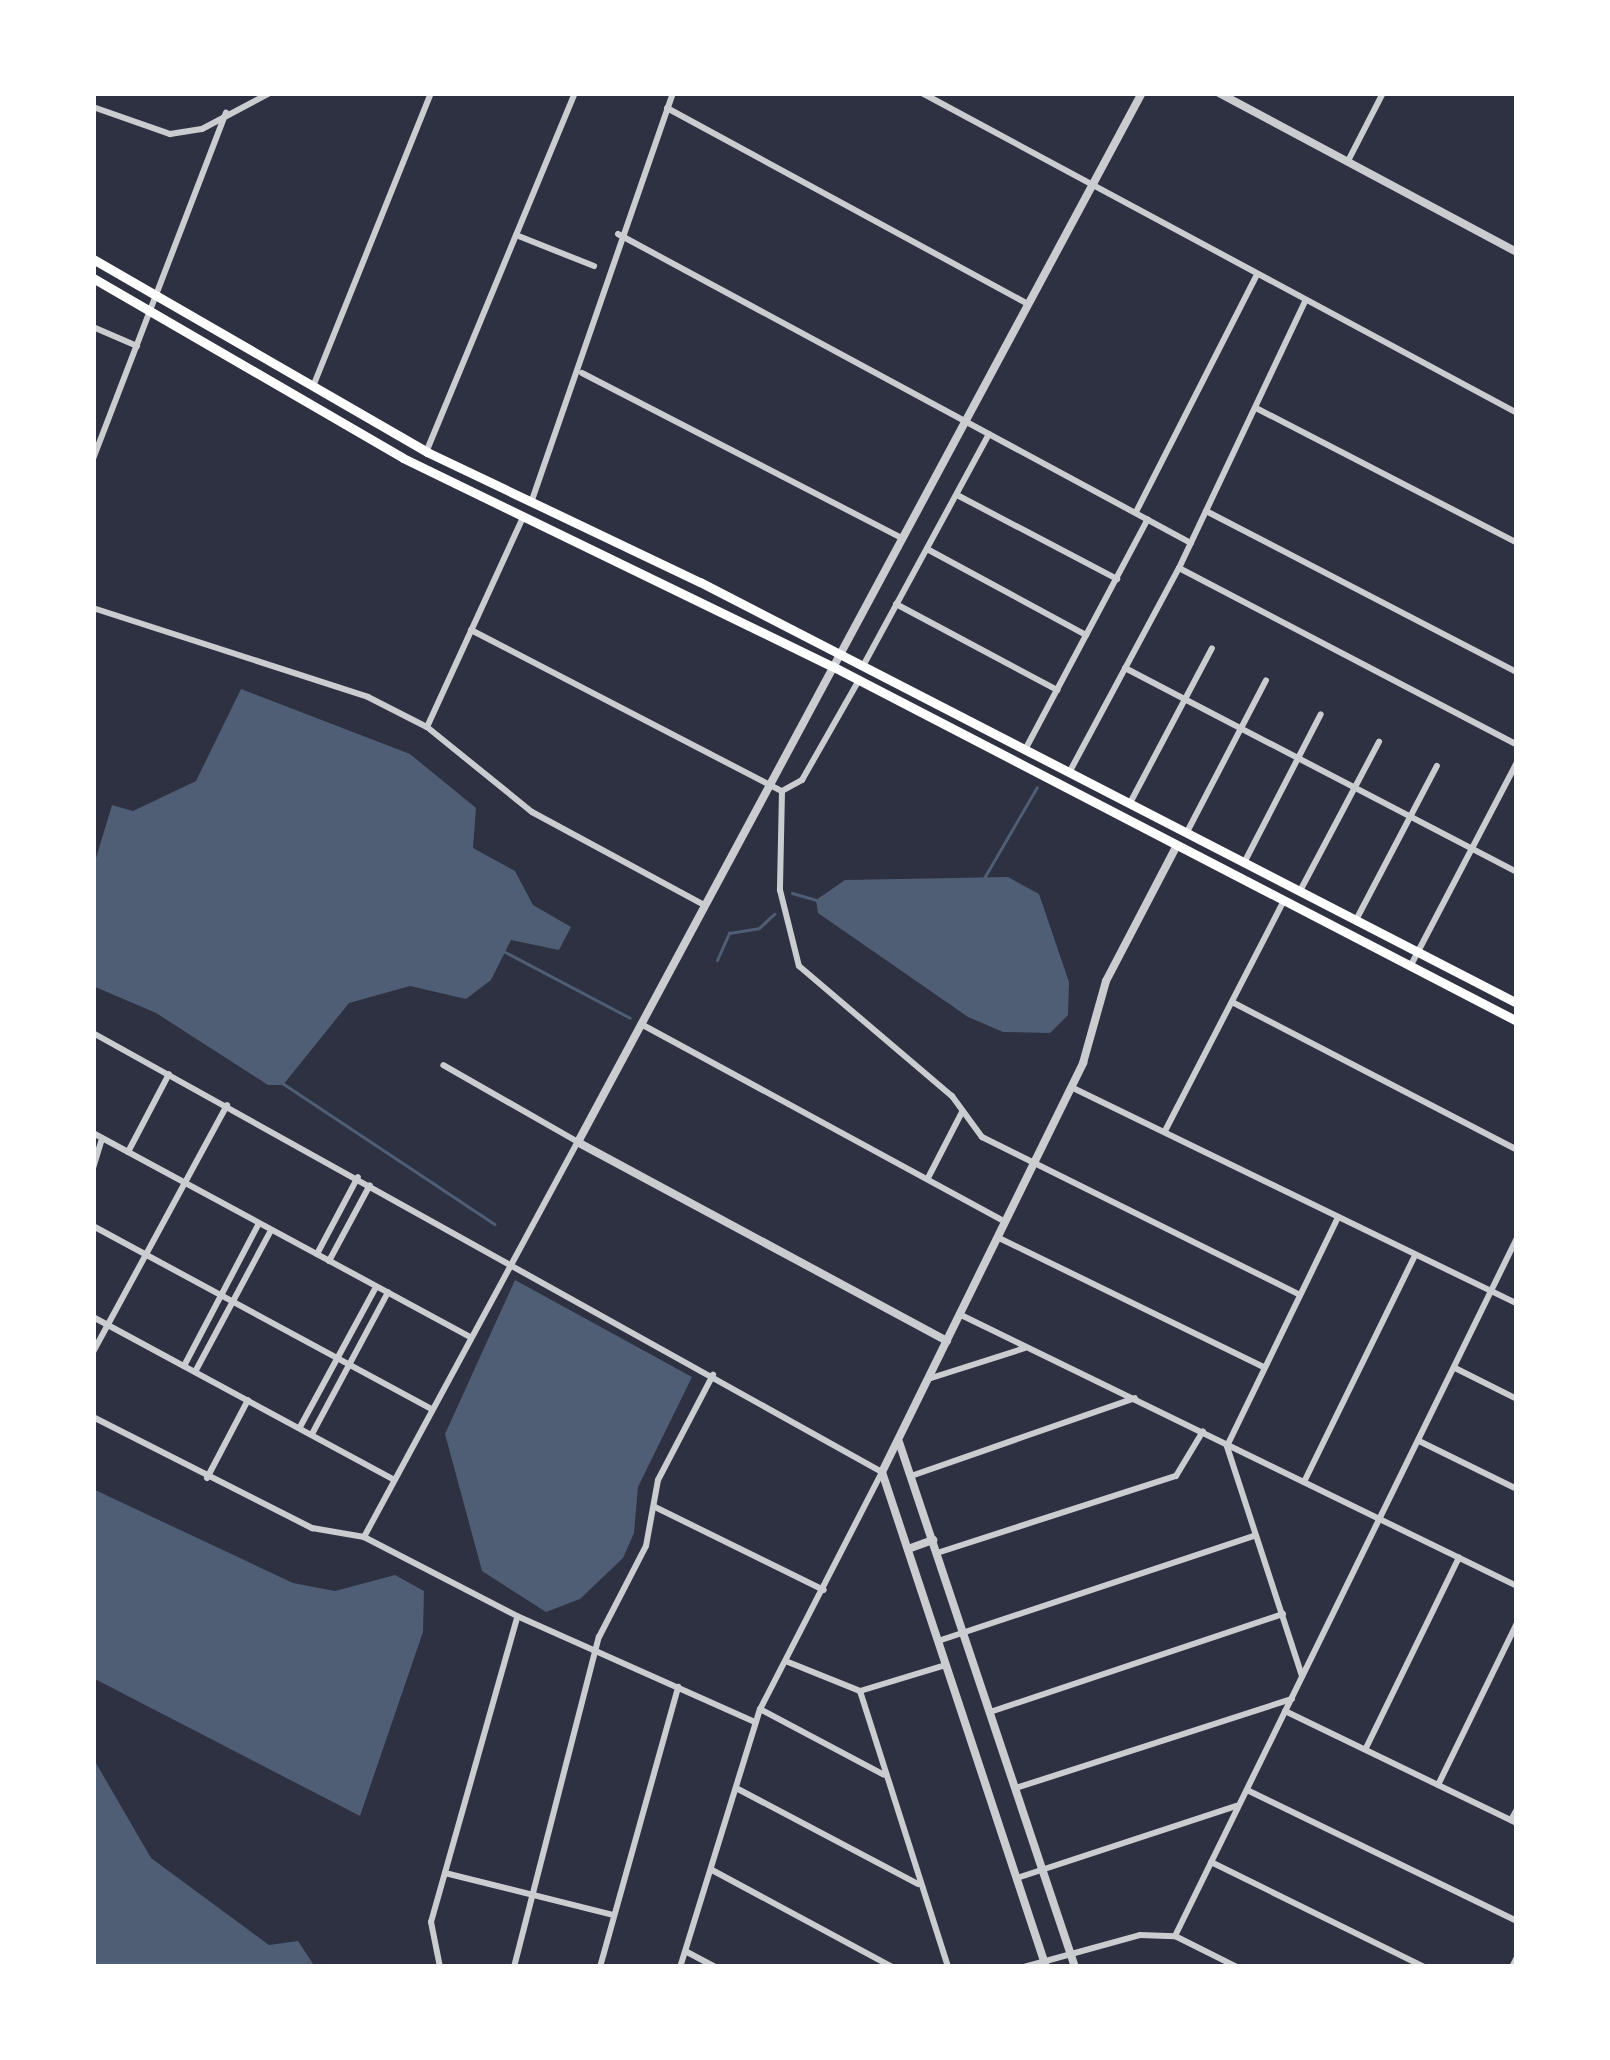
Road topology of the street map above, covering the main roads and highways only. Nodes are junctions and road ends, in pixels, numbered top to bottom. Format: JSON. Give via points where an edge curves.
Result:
{"nodes":[{"id":1,"x":93,"y":260,"type":"edge"},
{"id":2,"x":93,"y":278,"type":"edge"},
{"id":3,"x":1026,"y":748,"type":"junction"},
{"id":4,"x":1019,"y":762,"type":"junction"},
{"id":5,"x":1070,"y":770,"type":"junction"},
{"id":6,"x":1063,"y":784,"type":"junction"},
{"id":7,"x":1517,"y":1003,"type":"edge"},
{"id":8,"x":1517,"y":1021,"type":"edge"}],
"edges":[{"from":1,"to":3,"type":"main road","via":[[427,452]]},
{"from":2,"to":4,"type":"main road","via":[[403,458]]},
{"from":3,"to":4,"type":"main road"},
{"from":3,"to":5,"type":"main road"},
{"from":4,"to":6,"type":"main road"},
{"from":5,"to":6,"type":"main road"},
{"from":5,"to":7,"type":"main road"},
{"from":6,"to":8,"type":"main road"}]}
